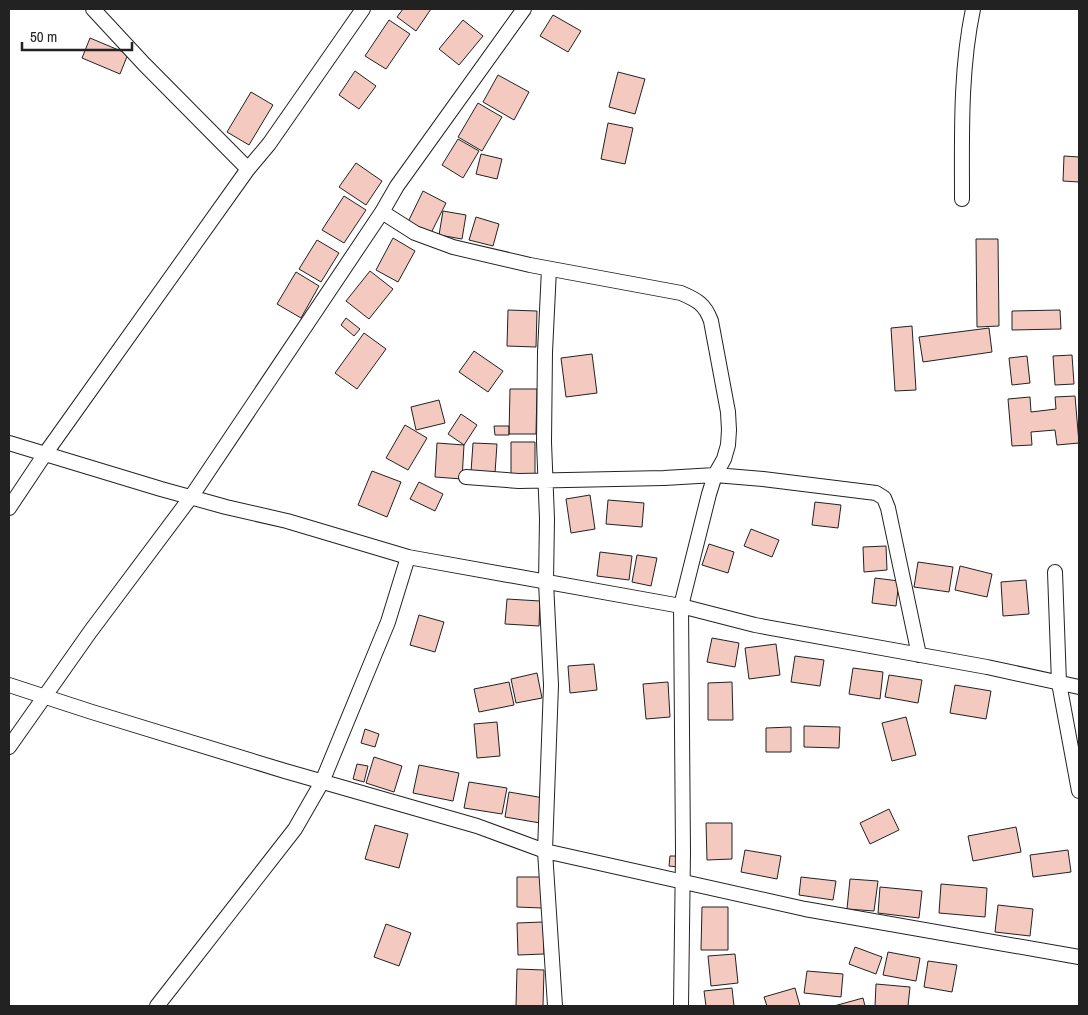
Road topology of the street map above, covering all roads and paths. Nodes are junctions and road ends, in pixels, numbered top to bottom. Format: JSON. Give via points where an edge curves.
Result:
{"nodes":[{"id":1,"x":93,"y":9,"type":"edge"},
{"id":2,"x":362,"y":9,"type":"edge"},
{"id":3,"x":524,"y":9,"type":"edge"},
{"id":4,"x":973,"y":9,"type":"edge"},
{"id":5,"x":248,"y":169,"type":"junction"},
{"id":6,"x":962,"y":199,"type":"dead end"},
{"id":7,"x":382,"y":212,"type":"junction"},
{"id":8,"x":550,"y":269,"type":"junction"},
{"id":9,"x":9,"y":443,"type":"edge"},
{"id":10,"x":45,"y":454,"type":"junction"},
{"id":11,"x":715,"y":475,"type":"junction"},
{"id":12,"x":466,"y":477,"type":"dead end"},
{"id":13,"x":546,"y":480,"type":"junction"},
{"id":14,"x":191,"y":497,"type":"junction"},
{"id":15,"x":9,"y":508,"type":"edge"},
{"id":16,"x":408,"y":557,"type":"junction"},
{"id":17,"x":1055,"y":572,"type":"dead end"},
{"id":18,"x":546,"y":582,"type":"junction"},
{"id":19,"x":681,"y":606,"type":"junction"},
{"id":20,"x":919,"y":655,"type":"junction"},
{"id":21,"x":1060,"y":683,"type":"junction"},
{"id":22,"x":9,"y":685,"type":"edge"},
{"id":23,"x":1079,"y":687,"type":"edge"},
{"id":24,"x":45,"y":696,"type":"junction"},
{"id":25,"x":9,"y":747,"type":"edge"},
{"id":26,"x":322,"y":782,"type":"junction"},
{"id":27,"x":1079,"y":791,"type":"edge"},
{"id":28,"x":545,"y":850,"type":"junction"},
{"id":29,"x":682,"y":881,"type":"junction"},
{"id":30,"x":1079,"y":957,"type":"edge"},
{"id":31,"x":158,"y":1006,"type":"edge"},
{"id":32,"x":554,"y":1006,"type":"edge"},
{"id":33,"x":681,"y":1006,"type":"edge"}],
"edges":[{"from":1,"to":5,"type":"street"},
{"from":2,"to":5,"type":"street","via":[[269,144]]},
{"from":3,"to":7,"type":"street","via":[[397,186]]},
{"from":4,"to":6,"type":"street","via":[[963,97]]},
{"from":5,"to":10,"type":"street"},
{"from":7,"to":8,"type":"street","via":[[415,234],[453,247]]},
{"from":7,"to":14,"type":"street"},
{"from":8,"to":11,"type":"street","via":[[681,293],[695,299],[707,310],[729,430],[724,459]]},
{"from":8,"to":13,"type":"street","via":[[545,352]]},
{"from":9,"to":10,"type":"street"},
{"from":10,"to":14,"type":"street"},
{"from":10,"to":15,"type":"street"},
{"from":11,"to":13,"type":"street"},
{"from":11,"to":19,"type":"street"},
{"from":11,"to":20,"type":"street","via":[[863,491],[884,498]]},
{"from":12,"to":13,"type":"street","via":[[503,481]]},
{"from":13,"to":18,"type":"street"},
{"from":14,"to":16,"type":"street"},
{"from":14,"to":24,"type":"street"},
{"from":16,"to":18,"type":"street"},
{"from":16,"to":26,"type":"street","via":[[388,622]]},
{"from":17,"to":21,"type":"street"},
{"from":18,"to":19,"type":"street"},
{"from":18,"to":28,"type":"street","via":[[551,686]]},
{"from":19,"to":20,"type":"street","via":[[755,625]]},
{"from":19,"to":29,"type":"street"},
{"from":20,"to":21,"type":"street"},
{"from":21,"to":23,"type":"street"},
{"from":21,"to":27,"type":"street"},
{"from":22,"to":24,"type":"street"},
{"from":24,"to":25,"type":"street"},
{"from":24,"to":26,"type":"street"},
{"from":26,"to":28,"type":"street","via":[[477,826]]},
{"from":26,"to":31,"type":"street","via":[[295,829]]},
{"from":28,"to":29,"type":"street"},
{"from":28,"to":32,"type":"street"},
{"from":29,"to":30,"type":"street","via":[[804,909]]},
{"from":29,"to":33,"type":"street"}]}
